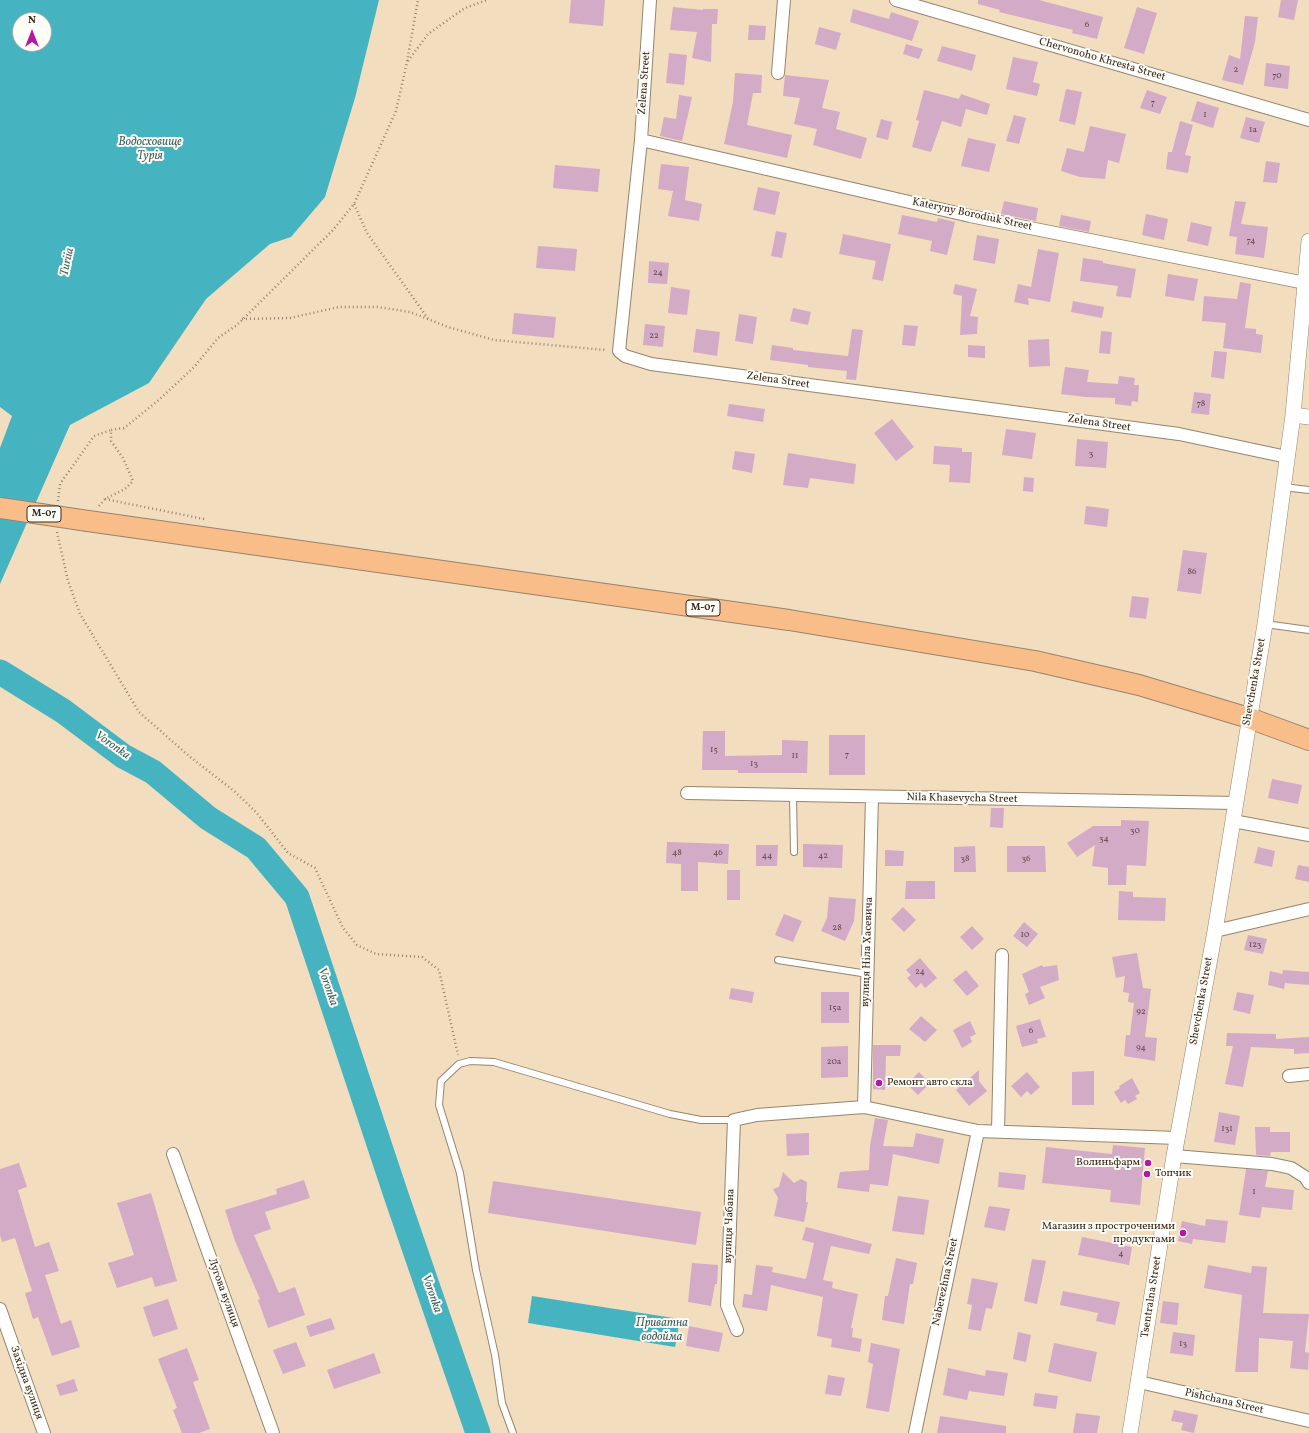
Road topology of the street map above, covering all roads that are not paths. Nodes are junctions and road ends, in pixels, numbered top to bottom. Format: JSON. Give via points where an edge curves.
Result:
{"nodes":[{"id":1,"x":650,"y":0,"type":"edge"},
{"id":2,"x":784,"y":0,"type":"edge"},
{"id":3,"x":901,"y":1,"type":"edge"},
{"id":4,"x":778,"y":73,"type":"dead end"},
{"id":5,"x":1309,"y":120,"type":"edge"},
{"id":6,"x":640,"y":140,"type":"junction"},
{"id":7,"x":1309,"y":241,"type":"edge"},
{"id":8,"x":1305,"y":283,"type":"junction"},
{"id":9,"x":1293,"y":415,"type":"junction"},
{"id":10,"x":1309,"y":417,"type":"edge"},
{"id":11,"x":1287,"y":457,"type":"junction"},
{"id":12,"x":1283,"y":487,"type":"junction"},
{"id":13,"x":1309,"y":490,"type":"edge"},
{"id":14,"x":0,"y":508,"type":"edge"},
{"id":15,"x":1265,"y":624,"type":"junction"},
{"id":16,"x":1309,"y":630,"type":"edge"},
{"id":17,"x":1249,"y":718,"type":"junction"},
{"id":18,"x":1309,"y":740,"type":"edge"},
{"id":19,"x":687,"y":793,"type":"dead end"},
{"id":20,"x":793,"y":796,"type":"junction"},
{"id":21,"x":872,"y":797,"type":"junction"},
{"id":22,"x":1236,"y":803,"type":"junction"},
{"id":23,"x":1233,"y":821,"type":"junction"},
{"id":24,"x":1309,"y":835,"type":"edge"},
{"id":25,"x":794,"y":852,"type":"dead end"},
{"id":26,"x":1309,"y":909,"type":"edge"},
{"id":27,"x":1215,"y":931,"type":"junction"},
{"id":28,"x":1002,"y":955,"type":"dead end"},
{"id":29,"x":778,"y":960,"type":"dead end"},
{"id":30,"x":868,"y":974,"type":"junction"},
{"id":31,"x":1309,"y":1074,"type":"edge"},
{"id":32,"x":1289,"y":1076,"type":"dead end"},
{"id":33,"x":864,"y":1107,"type":"junction"},
{"id":34,"x":734,"y":1120,"type":"junction"},
{"id":35,"x":978,"y":1131,"type":"junction"},
{"id":36,"x":998,"y":1131,"type":"junction"},
{"id":37,"x":1178,"y":1138,"type":"junction"},
{"id":38,"x":173,"y":1154,"type":"dead end"},
{"id":39,"x":1174,"y":1156,"type":"junction"},
{"id":40,"x":1309,"y":1183,"type":"edge"},
{"id":41,"x":0,"y":1309,"type":"edge"},
{"id":42,"x":737,"y":1330,"type":"dead end"},
{"id":43,"x":1138,"y":1382,"type":"junction"},
{"id":44,"x":1309,"y":1421,"type":"edge"},
{"id":45,"x":44,"y":1433,"type":"edge"},
{"id":46,"x":273,"y":1433,"type":"edge"},
{"id":47,"x":513,"y":1433,"type":"edge"},
{"id":48,"x":915,"y":1433,"type":"edge"},
{"id":49,"x":1130,"y":1433,"type":"edge"}],
"edges":[{"from":1,"to":6,"type":"street","name":"Zelena Street"},
{"from":2,"to":4,"type":"street"},
{"from":3,"to":5,"type":"street","name":"Chervonoho Khresta Street"},
{"from":6,"to":8,"type":"street","name":"Kateryny Borodiuk Street","via":[[970,216]]},
{"from":6,"to":11,"type":"street","name":"Zelena Street","via":[[619,351],[626,356],[651,364],[1179,434]]},
{"from":7,"to":8,"type":"street","name":"Shevchenka Street"},
{"from":8,"to":9,"type":"street","name":"Shevchenka Street"},
{"from":9,"to":10,"type":"street"},
{"from":9,"to":11,"type":"street","name":"Shevchenka Street"},
{"from":11,"to":12,"type":"street","name":"Shevchenka Street"},
{"from":12,"to":13,"type":"lane"},
{"from":12,"to":15,"type":"street","name":"Shevchenka Street"},
{"from":14,"to":17,"type":"highway","number":"М-07","bridge":true,"via":[[782,619],[1027,660],[1139,685]]},
{"from":15,"to":16,"type":"lane"},
{"from":15,"to":17,"type":"street","name":"Shevchenka Street"},
{"from":17,"to":18,"type":"highway","number":"М-07"},
{"from":17,"to":22,"type":"street","name":"Shevchenka Street"},
{"from":19,"to":20,"type":"street","name":"Nila Khasevycha Street"},
{"from":20,"to":21,"type":"street","name":"Nila Khasevycha Street"},
{"from":20,"to":25,"type":"lane"},
{"from":21,"to":22,"type":"street","name":"Nila Khasevycha Street"},
{"from":21,"to":30,"type":"street","name":"вулиця Ніла Хасевича"},
{"from":22,"to":23,"type":"street","name":"Shevchenka Street"},
{"from":23,"to":24,"type":"street"},
{"from":23,"to":27,"type":"street","name":"Shevchenka Street"},
{"from":26,"to":27,"type":"street"},
{"from":27,"to":37,"type":"street","name":"Shevchenka Street"},
{"from":28,"to":36,"type":"street"},
{"from":29,"to":30,"type":"lane"},
{"from":30,"to":33,"type":"street","name":"вулиця Ніла Хасевича"},
{"from":31,"to":32,"type":"street"},
{"from":33,"to":34,"type":"street","via":[[757,1115]]},
{"from":33,"to":35,"type":"street"},
{"from":34,"to":42,"type":"street","name":"вулиця Чабана","via":[[727,1305]]},
{"from":34,"to":47,"type":"lane","via":[[701,1120],[670,1114],[494,1062],[470,1061],[459,1064],[441,1081],[439,1105],[460,1173],[502,1403]]},
{"from":35,"to":36,"type":"street"},
{"from":35,"to":48,"type":"street","name":"Naberezhna Street"},
{"from":36,"to":37,"type":"street"},
{"from":37,"to":39,"type":"street","name":"Tsentralna Street"},
{"from":38,"to":46,"type":"street","name":"Лугова вулиця"},
{"from":39,"to":40,"type":"street","via":[[1272,1164],[1291,1168]]},
{"from":39,"to":43,"type":"street","name":"Tsentralna Street"},
{"from":41,"to":45,"type":"street","name":"Західна вулиця"},
{"from":43,"to":44,"type":"street","name":"Pishchana Street"},
{"from":43,"to":49,"type":"street","name":"Tsentralna Street"}]}
